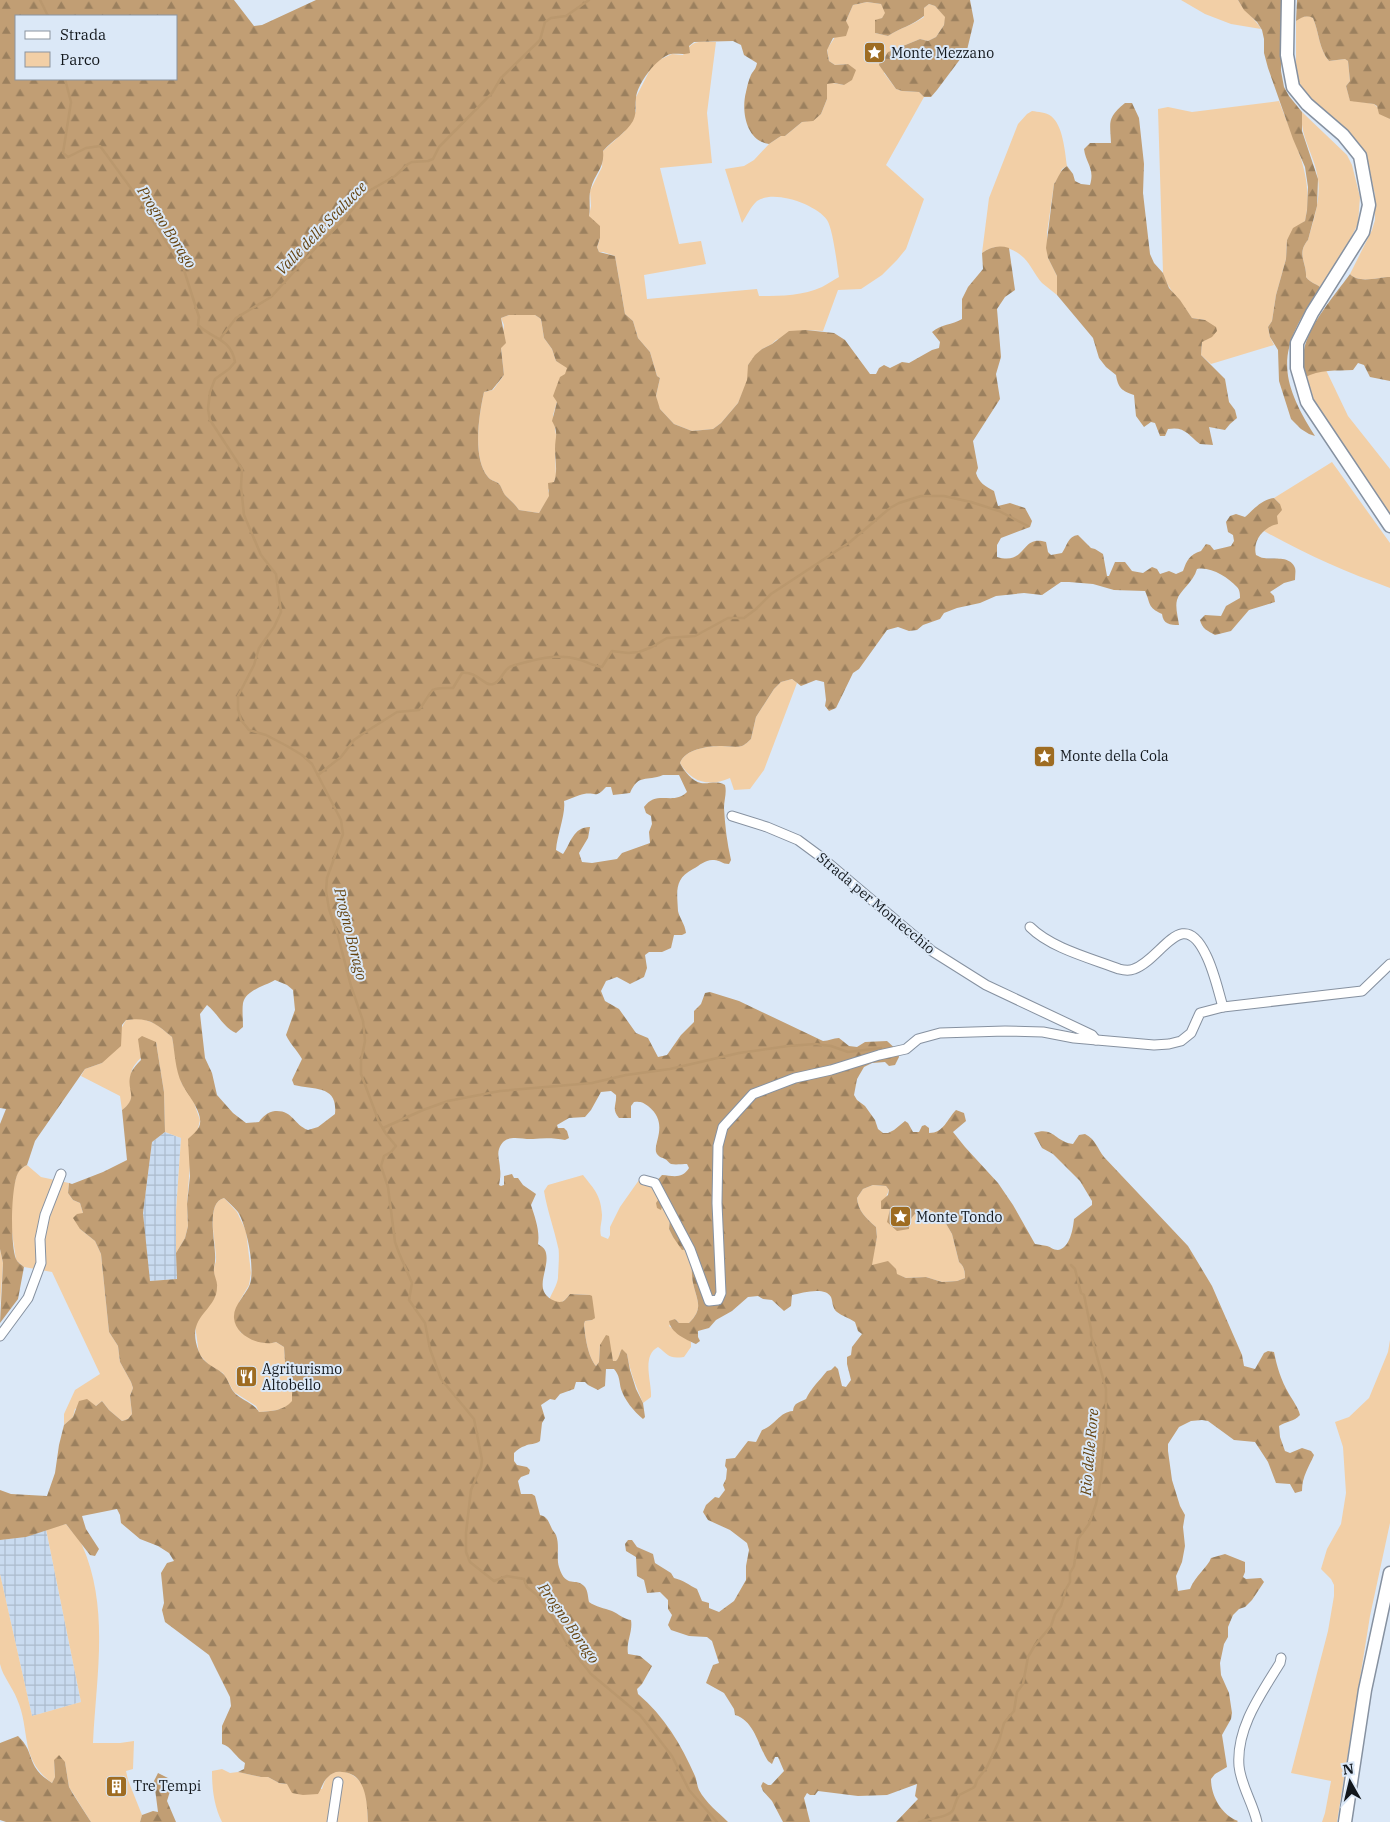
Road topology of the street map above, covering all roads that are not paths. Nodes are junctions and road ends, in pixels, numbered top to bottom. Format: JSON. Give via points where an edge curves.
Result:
{"nodes":[{"id":1,"x":1288,"y":0,"type":"edge"},
{"id":2,"x":1390,"y":526,"type":"edge"},
{"id":3,"x":732,"y":816,"type":"dead end"},
{"id":4,"x":1030,"y":927,"type":"dead end"},
{"id":5,"x":1390,"y":964,"type":"edge"},
{"id":6,"x":1223,"y":1007,"type":"junction"},
{"id":7,"x":1096,"y":1040,"type":"junction"},
{"id":8,"x":61,"y":1174,"type":"dead end"},
{"id":9,"x":644,"y":1180,"type":"dead end"},
{"id":10,"x":0,"y":1336,"type":"edge"},
{"id":11,"x":1390,"y":1573,"type":"edge"},
{"id":12,"x":1281,"y":1658,"type":"dead end"},
{"id":13,"x":338,"y":1782,"type":"dead end"},
{"id":14,"x":332,"y":1822,"type":"edge"},
{"id":15,"x":1257,"y":1822,"type":"edge"},
{"id":16,"x":1344,"y":1822,"type":"edge"}],
"edges":[{"from":1,"to":2,"type":"street","via":[[1287,55],[1293,87],[1360,156],[1369,205],[1363,232],[1297,343],[1297,368],[1307,402]]},
{"from":3,"to":7,"type":"street","name":"Strada per Montecchio","via":[[798,840],[932,951],[986,984],[1092,1035]]},
{"from":4,"to":6,"type":"street","via":[[1040,937],[1062,947],[1128,970],[1144,964],[1170,939],[1187,933],[1198,940],[1207,956]]},
{"from":5,"to":6,"type":"street","name":"Strada per Montecchio","via":[[1362,991]]},
{"from":6,"to":7,"type":"street","name":"Strada per Montecchio","via":[[1200,1013],[1191,1033],[1181,1041],[1154,1045]]},
{"from":7,"to":9,"type":"street","name":"Strada per Montecchio","via":[[1043,1032],[940,1033],[918,1040],[906,1049],[795,1078],[753,1094],[723,1128],[718,1146],[721,1293],[718,1300],[709,1301],[690,1249],[656,1182]]},
{"from":8,"to":10,"type":"street","via":[[45,1215],[40,1238],[41,1263],[28,1298]]},
{"from":11,"to":16,"type":"street","via":[[1365,1690]]},
{"from":12,"to":15,"type":"street","via":[[1241,1737],[1239,1766]]},
{"from":13,"to":14,"type":"street"}]}
